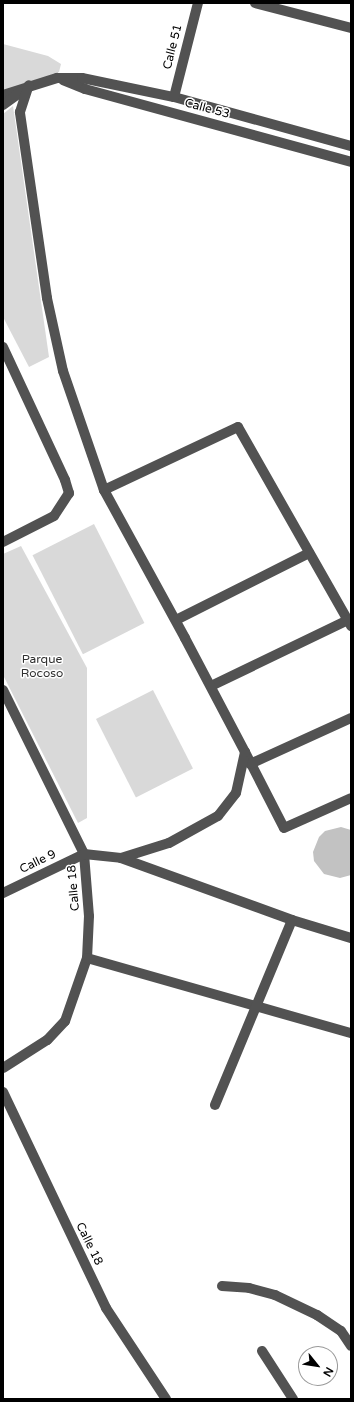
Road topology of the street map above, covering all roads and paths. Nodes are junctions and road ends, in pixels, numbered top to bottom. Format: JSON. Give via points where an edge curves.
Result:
{"nodes":[{"id":1,"x":198,"y":3,"type":"edge"},
{"id":2,"x":255,"y":3,"type":"edge"},
{"id":3,"x":351,"y":28,"type":"edge"},
{"id":4,"x":57,"y":78,"type":"junction"},
{"id":5,"x":29,"y":85,"type":"junction"},
{"id":6,"x":3,"y":95,"type":"edge"},
{"id":7,"x":174,"y":97,"type":"junction"},
{"id":8,"x":3,"y":105,"type":"edge"},
{"id":9,"x":351,"y":146,"type":"edge"},
{"id":10,"x":351,"y":162,"type":"edge"},
{"id":11,"x":3,"y":348,"type":"edge"},
{"id":12,"x":104,"y":490,"type":"junction"},
{"id":13,"x":3,"y":542,"type":"edge"},
{"id":14,"x":309,"y":553,"type":"junction"},
{"id":15,"x":176,"y":620,"type":"junction"},
{"id":16,"x":349,"y":623,"type":"edge"},
{"id":17,"x":211,"y":686,"type":"junction"},
{"id":18,"x":3,"y":690,"type":"edge"},
{"id":19,"x":351,"y":718,"type":"edge"},
{"id":20,"x":245,"y":752,"type":"junction"},
{"id":21,"x":250,"y":764,"type":"junction"},
{"id":22,"x":351,"y":798,"type":"edge"},
{"id":23,"x":84,"y":854,"type":"junction"},
{"id":24,"x":121,"y":858,"type":"junction"},
{"id":25,"x":3,"y":893,"type":"edge"},
{"id":26,"x":292,"y":920,"type":"junction"},
{"id":27,"x":351,"y":938,"type":"edge"},
{"id":28,"x":87,"y":958,"type":"junction"},
{"id":29,"x":258,"y":1006,"type":"junction"},
{"id":30,"x":351,"y":1033,"type":"edge"},
{"id":31,"x":3,"y":1068,"type":"edge"},
{"id":32,"x":3,"y":1092,"type":"edge"},
{"id":33,"x":215,"y":1105,"type":"dead end"},
{"id":34,"x":222,"y":1286,"type":"dead end"},
{"id":35,"x":351,"y":1346,"type":"edge"},
{"id":36,"x":262,"y":1351,"type":"dead end"},
{"id":37,"x":166,"y":1399,"type":"edge"},
{"id":38,"x":292,"y":1399,"type":"edge"}],
"edges":[{"from":1,"to":7,"type":"street","name":"Calle 51"},
{"from":2,"to":3,"type":"street"},
{"from":4,"to":5,"type":"street","name":"Calle 53"},
{"from":4,"to":7,"type":"street","name":"Calle 53","via":[[82,78]]},
{"from":4,"to":10,"type":"street","name":"Calle 53","via":[[85,89]]},
{"from":5,"to":6,"type":"street","name":"Calle 53"},
{"from":5,"to":8,"type":"street","name":"Calle 53"},
{"from":5,"to":12,"type":"street","via":[[20,112],[47,298],[63,371]]},
{"from":7,"to":9,"type":"street","name":"Calle 53"},
{"from":11,"to":13,"type":"street","via":[[69,493],[54,516]]},
{"from":12,"to":14,"type":"street","via":[[238,427]]},
{"from":12,"to":15,"type":"street"},
{"from":14,"to":15,"type":"street"},
{"from":14,"to":16,"type":"street"},
{"from":15,"to":17,"type":"street"},
{"from":16,"to":17,"type":"street"},
{"from":17,"to":20,"type":"street"},
{"from":18,"to":23,"type":"street","name":"Calle 18"},
{"from":19,"to":21,"type":"street"},
{"from":20,"to":21,"type":"street"},
{"from":20,"to":24,"type":"street","via":[[236,793],[218,816],[169,843]]},
{"from":21,"to":22,"type":"street","via":[[284,828]]},
{"from":23,"to":24,"type":"street"},
{"from":23,"to":25,"type":"street","name":"Calle 9"},
{"from":23,"to":28,"type":"street","name":"Calle 18","via":[[89,916]]},
{"from":24,"to":26,"type":"street"},
{"from":26,"to":27,"type":"street"},
{"from":26,"to":29,"type":"street"},
{"from":28,"to":29,"type":"street"},
{"from":28,"to":31,"type":"street","name":"Calle 18","via":[[65,1021],[58,1031]]},
{"from":29,"to":30,"type":"street"},
{"from":29,"to":33,"type":"street"},
{"from":32,"to":37,"type":"street","name":"Calle 18","via":[[106,1308]]},
{"from":34,"to":35,"type":"street","via":[[249,1288],[275,1294],[317,1315],[341,1331]]},
{"from":36,"to":38,"type":"street"}]}
